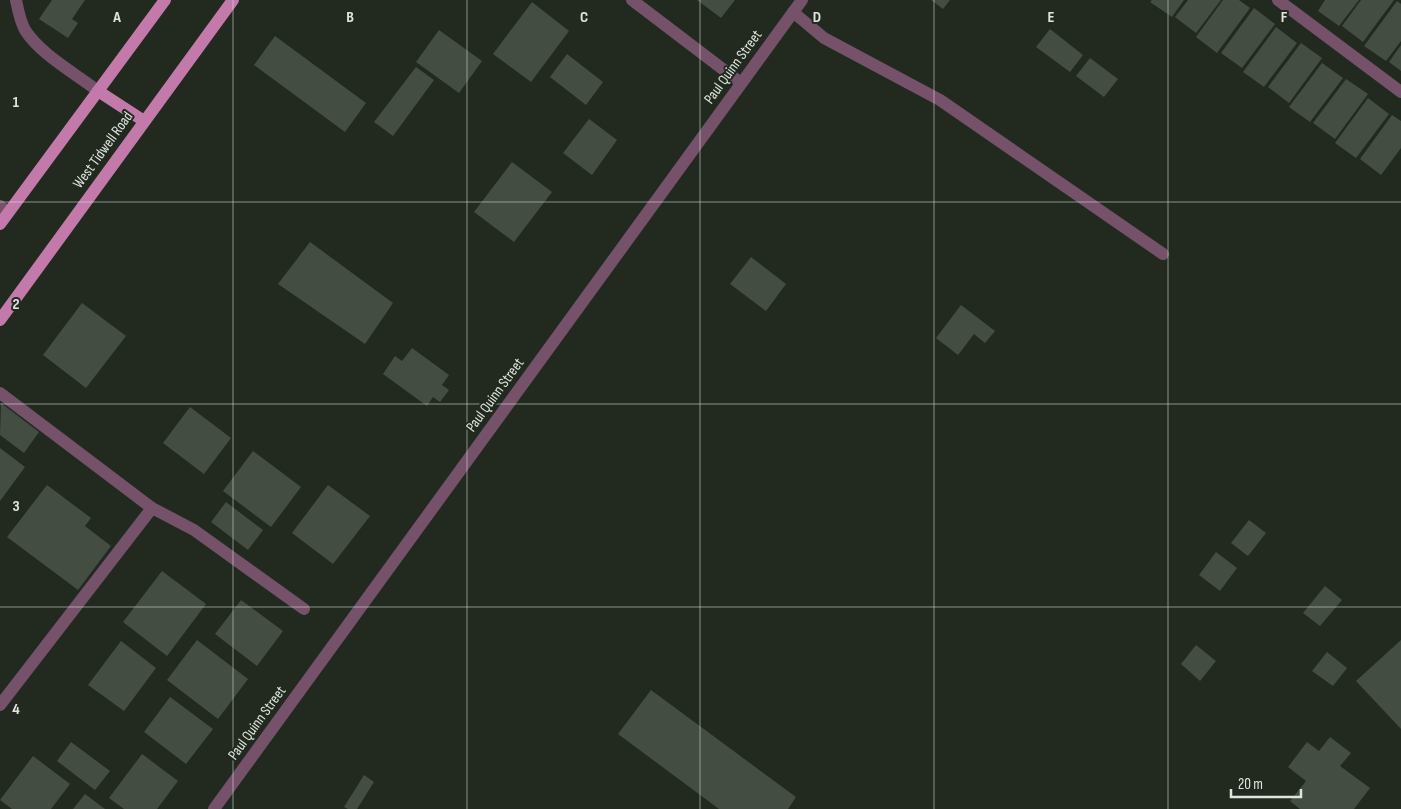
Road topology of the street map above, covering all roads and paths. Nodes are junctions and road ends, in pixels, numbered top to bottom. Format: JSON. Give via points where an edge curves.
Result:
{"nodes":[{"id":1,"x":16,"y":0,"type":"edge"},
{"id":2,"x":165,"y":0,"type":"edge"},
{"id":3,"x":233,"y":0,"type":"edge"},
{"id":4,"x":632,"y":0,"type":"edge"},
{"id":5,"x":802,"y":0,"type":"edge"},
{"id":6,"x":1278,"y":0,"type":"edge"},
{"id":7,"x":793,"y":12,"type":"junction"},
{"id":8,"x":741,"y":83,"type":"junction"},
{"id":9,"x":98,"y":91,"type":"junction"},
{"id":10,"x":1401,"y":92,"type":"edge"},
{"id":11,"x":144,"y":121,"type":"junction"},
{"id":12,"x":4,"y":209,"type":"edge"},
{"id":13,"x":0,"y":224,"type":"edge"},
{"id":14,"x":1163,"y":254,"type":"dead end"},
{"id":15,"x":0,"y":320,"type":"edge"},
{"id":16,"x":0,"y":393,"type":"edge"},
{"id":17,"x":152,"y":508,"type":"junction"},
{"id":18,"x":304,"y":609,"type":"dead end"},
{"id":19,"x":0,"y":706,"type":"edge"},
{"id":20,"x":214,"y":809,"type":"edge"}],
"edges":[{"from":1,"to":9,"type":"street","via":[[19,17],[39,46]]},
{"from":2,"to":9,"type":"main road"},
{"from":3,"to":11,"type":"main road","name":"West Tidwell Road"},
{"from":4,"to":8,"type":"street"},
{"from":5,"to":7,"type":"street","name":"Paul Quinn Street"},
{"from":6,"to":10,"type":"street"},
{"from":7,"to":8,"type":"street","name":"Paul Quinn Street"},
{"from":7,"to":14,"type":"street","via":[[824,38],[940,100]]},
{"from":8,"to":20,"type":"street","name":"Paul Quinn Street"},
{"from":9,"to":11,"type":"main road"},
{"from":9,"to":12,"type":"main road"},
{"from":11,"to":15,"type":"main road","name":"West Tidwell Road"},
{"from":12,"to":13,"type":"main road"},
{"from":16,"to":17,"type":"street"},
{"from":17,"to":18,"type":"street","via":[[194,530]]},
{"from":17,"to":19,"type":"street"}]}
